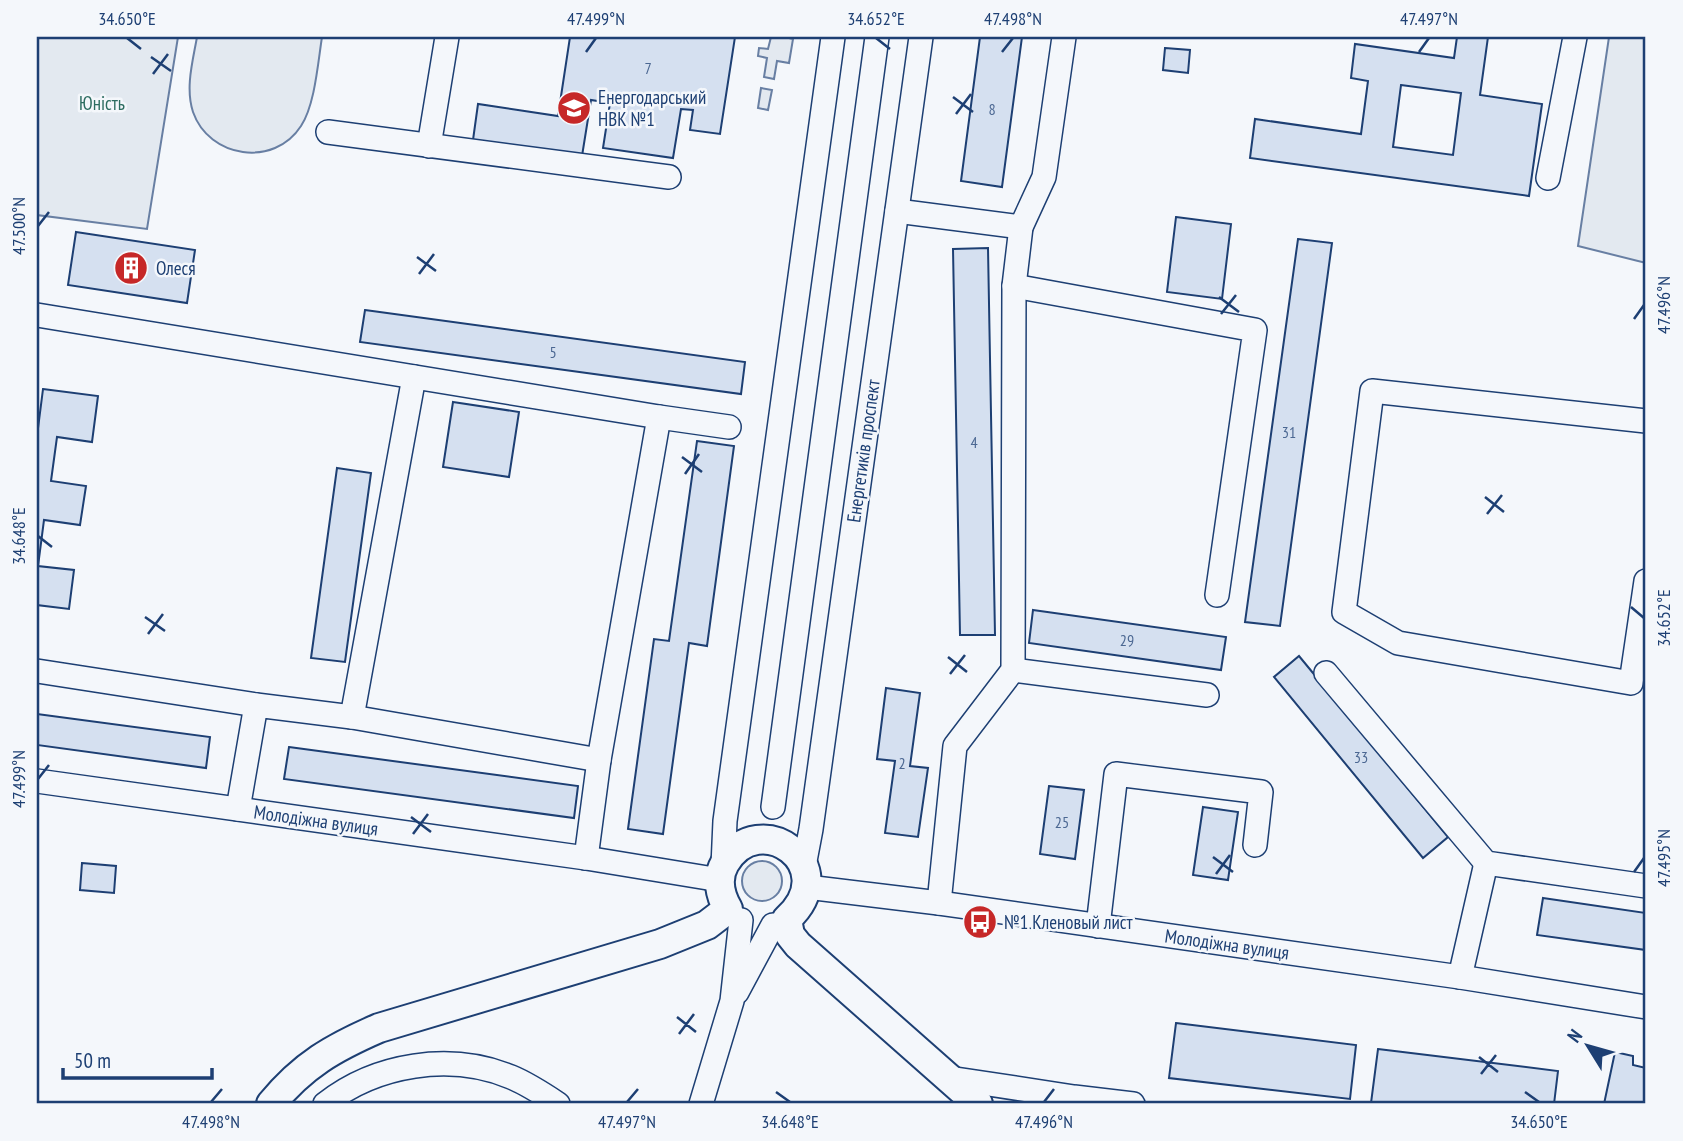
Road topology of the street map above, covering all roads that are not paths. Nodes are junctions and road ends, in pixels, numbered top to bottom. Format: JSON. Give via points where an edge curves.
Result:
{"nodes":[{"id":1,"x":447,"y":37,"type":"edge"},
{"id":2,"x":832,"y":37,"type":"edge"},
{"id":3,"x":877,"y":37,"type":"edge"},
{"id":4,"x":921,"y":37,"type":"edge"},
{"id":5,"x":1065,"y":37,"type":"edge"},
{"id":6,"x":1575,"y":37,"type":"edge"},
{"id":7,"x":328,"y":132,"type":"dead end"},
{"id":8,"x":429,"y":146,"type":"junction"},
{"id":9,"x":669,"y":177,"type":"dead end"},
{"id":10,"x":1548,"y":178,"type":"dead end"},
{"id":11,"x":897,"y":211,"type":"junction"},
{"id":12,"x":1021,"y":227,"type":"junction"},
{"id":13,"x":1014,"y":286,"type":"junction"},
{"id":14,"x":37,"y":316,"type":"edge"},
{"id":15,"x":414,"y":377,"type":"junction"},
{"id":16,"x":659,"y":416,"type":"junction"},
{"id":17,"x":1646,"y":421,"type":"edge"},
{"id":18,"x":729,"y":427,"type":"dead end"},
{"id":19,"x":1646,"y":581,"type":"edge"},
{"id":20,"x":1217,"y":595,"type":"dead end"},
{"id":21,"x":1013,"y":670,"type":"junction"},
{"id":22,"x":37,"y":671,"type":"edge"},
{"id":23,"x":1326,"y":673,"type":"dead end"},
{"id":24,"x":1207,"y":695,"type":"dead end"},
{"id":25,"x":256,"y":705,"type":"junction"},
{"id":26,"x":352,"y":717,"type":"junction"},
{"id":27,"x":599,"y":760,"type":"junction"},
{"id":28,"x":37,"y":782,"type":"edge"},
{"id":29,"x":773,"y":807,"type":"dead end"},
{"id":30,"x":238,"y":809,"type":"junction"},
{"id":31,"x":1255,"y":845,"type":"dead end"},
{"id":32,"x":586,"y":858,"type":"junction"},
{"id":33,"x":1486,"y":863,"type":"junction"},
{"id":34,"x":721,"y":873,"type":"junction"},
{"id":35,"x":805,"y":876,"type":"junction"},
{"id":36,"x":1646,"y":886,"type":"edge"},
{"id":37,"x":939,"y":903,"type":"junction"},
{"id":38,"x":734,"y":915,"type":"junction"},
{"id":39,"x":780,"y":922,"type":"junction"},
{"id":40,"x":1098,"y":926,"type":"junction"},
{"id":41,"x":1460,"y":977,"type":"junction"},
{"id":42,"x":732,"y":1001,"type":"junction"},
{"id":43,"x":1646,"y":1007,"type":"edge"},
{"id":44,"x":949,"y":1078,"type":"junction"},
{"id":45,"x":1082,"y":1101,"type":"edge"},
{"id":46,"x":703,"y":1102,"type":"edge"},
{"id":47,"x":271,"y":1104,"type":"edge"},
{"id":48,"x":325,"y":1104,"type":"edge"},
{"id":49,"x":558,"y":1104,"type":"edge"},
{"id":50,"x":978,"y":1104,"type":"edge"},
{"id":51,"x":1133,"y":1104,"type":"edge"}],
"edges":[{"from":1,"to":8,"type":"street"},
{"from":2,"to":34,"type":"street"},
{"from":3,"to":29,"type":"street"},
{"from":4,"to":11,"type":"street","name":"Енергетиків проспект"},
{"from":5,"to":12,"type":"street","via":[[1044,177]]},
{"from":6,"to":10,"type":"street"},
{"from":7,"to":8,"type":"street"},
{"from":8,"to":9,"type":"street"},
{"from":11,"to":12,"type":"street"},
{"from":11,"to":35,"type":"street","name":"Енергетиків проспект"},
{"from":12,"to":13,"type":"street"},
{"from":13,"to":20,"type":"street","via":[[1255,330]]},
{"from":13,"to":21,"type":"street"},
{"from":14,"to":15,"type":"street"},
{"from":15,"to":16,"type":"street"},
{"from":15,"to":26,"type":"street"},
{"from":16,"to":18,"type":"street"},
{"from":16,"to":27,"type":"street"},
{"from":17,"to":19,"type":"street","via":[[1372,391],[1344,612],[1398,643],[1631,683]]},
{"from":21,"to":24,"type":"street"},
{"from":21,"to":37,"type":"street","via":[[955,746]]},
{"from":22,"to":25,"type":"street"},
{"from":23,"to":33,"type":"street"},
{"from":25,"to":26,"type":"street"},
{"from":25,"to":30,"type":"street"},
{"from":26,"to":27,"type":"street"},
{"from":27,"to":32,"type":"street"},
{"from":28,"to":30,"type":"street","name":"Молодіжна вулиця"},
{"from":30,"to":32,"type":"street","name":"Молодіжна вулиця"},
{"from":31,"to":40,"type":"street","via":[[1261,792],[1116,774]]},
{"from":32,"to":34,"type":"street","name":"Молодіжна вулиця"},
{"from":33,"to":36,"type":"street"},
{"from":33,"to":41,"type":"street"},
{"from":34,"to":35,"type":"main road","via":[[742,845],[771,840],[796,853]]},
{"from":34,"to":38,"type":"main road","via":[[720,890]]},
{"from":35,"to":37,"type":"street","name":"Молодіжна вулиця"},
{"from":35,"to":39,"type":"main road","via":[[804,899],[797,911]]},
{"from":37,"to":40,"type":"street","name":"Молодіжна вулиця"},
{"from":38,"to":39,"type":"street","via":[[756,926]]},
{"from":38,"to":42,"type":"street"},
{"from":38,"to":47,"type":"main road","via":[[660,944],[379,1027],[322,1056]]},
{"from":39,"to":42,"type":"street"},
{"from":39,"to":44,"type":"main road","via":[[798,945]]},
{"from":40,"to":41,"type":"street","name":"Молодіжна вулиця"},
{"from":41,"to":43,"type":"street","name":"Молодіжна вулиця"},
{"from":42,"to":46,"type":"street"},
{"from":44,"to":45,"type":"street"},
{"from":44,"to":50,"type":"main road"},
{"from":45,"to":51,"type":"street"},
{"from":48,"to":49,"type":"street","via":[[372,1077],[438,1063],[510,1076]]}]}
